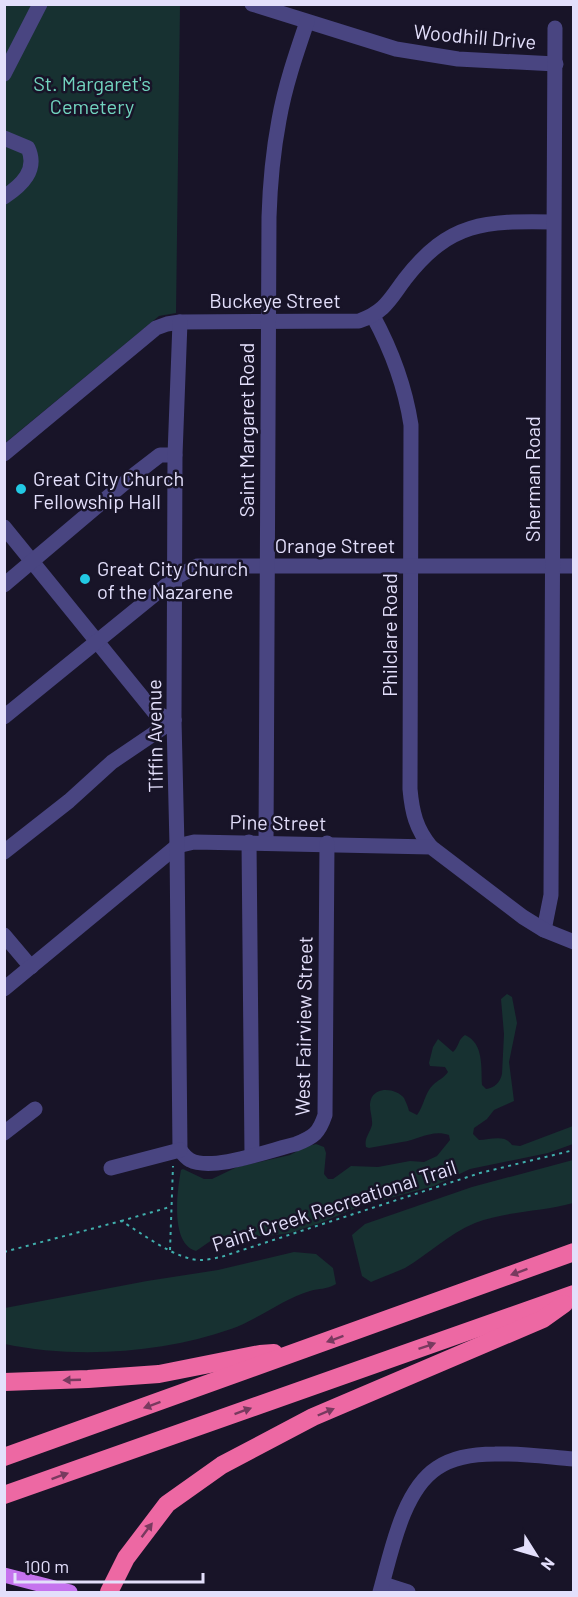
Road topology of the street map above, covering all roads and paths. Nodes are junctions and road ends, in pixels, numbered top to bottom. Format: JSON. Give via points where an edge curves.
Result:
{"nodes":[{"id":1,"x":40,"y":4,"type":"edge"},
{"id":2,"x":252,"y":4,"type":"edge"},
{"id":3,"x":307,"y":22,"type":"junction"},
{"id":4,"x":555,"y":28,"type":"dead end"},
{"id":5,"x":556,"y":64,"type":"junction"},
{"id":6,"x":4,"y":74,"type":"edge"},
{"id":7,"x":4,"y":138,"type":"edge"},
{"id":8,"x":4,"y":197,"type":"edge"},
{"id":9,"x":553,"y":222,"type":"junction"},
{"id":10,"x":373,"y":316,"type":"junction"},
{"id":11,"x":268,"y":320,"type":"junction"},
{"id":12,"x":180,"y":322,"type":"junction"},
{"id":13,"x":4,"y":454,"type":"edge"},
{"id":14,"x":175,"y":454,"type":"junction"},
{"id":15,"x":4,"y":527,"type":"edge"},
{"id":16,"x":33,"y":561,"type":"junction"},
{"id":17,"x":267,"y":566,"type":"junction"},
{"id":18,"x":410,"y":566,"type":"junction"},
{"id":19,"x":554,"y":566,"type":"junction"},
{"id":20,"x":573,"y":566,"type":"edge"},
{"id":21,"x":175,"y":578,"type":"junction"},
{"id":22,"x":4,"y":585,"type":"edge"},
{"id":23,"x":97,"y":640,"type":"junction"},
{"id":24,"x":4,"y":717,"type":"edge"},
{"id":25,"x":174,"y":720,"type":"junction"},
{"id":26,"x":249,"y":842,"type":"junction"},
{"id":27,"x":266,"y":843,"type":"junction"},
{"id":28,"x":327,"y":843,"type":"junction"},
{"id":29,"x":177,"y":846,"type":"junction"},
{"id":30,"x":431,"y":847,"type":"junction"},
{"id":31,"x":4,"y":852,"type":"edge"},
{"id":32,"x":544,"y":930,"type":"junction"},
{"id":33,"x":4,"y":935,"type":"edge"},
{"id":34,"x":573,"y":942,"type":"edge"},
{"id":35,"x":31,"y":967,"type":"junction"},
{"id":36,"x":4,"y":989,"type":"edge"},
{"id":37,"x":35,"y":1109,"type":"dead end"},
{"id":38,"x":4,"y":1133,"type":"edge"},
{"id":39,"x":180,"y":1150,"type":"junction"},
{"id":40,"x":573,"y":1150,"type":"edge"},
{"id":41,"x":252,"y":1155,"type":"junction"},
{"id":42,"x":111,"y":1167,"type":"dead end"},
{"id":43,"x":171,"y":1207,"type":"junction"},
{"id":44,"x":121,"y":1221,"type":"junction"},
{"id":45,"x":170,"y":1250,"type":"junction"},
{"id":46,"x":4,"y":1252,"type":"edge"},
{"id":47,"x":573,"y":1252,"type":"edge"},
{"id":48,"x":573,"y":1296,"type":"edge"},
{"id":49,"x":296,"y":1353,"type":"junction"},
{"id":50,"x":4,"y":1382,"type":"edge"},
{"id":51,"x":4,"y":1457,"type":"edge"},
{"id":52,"x":573,"y":1459,"type":"edge"},
{"id":53,"x":4,"y":1496,"type":"edge"},
{"id":54,"x":4,"y":1575,"type":"edge"},
{"id":55,"x":382,"y":1588,"type":"edge"},
{"id":56,"x":70,"y":1593,"type":"edge"},
{"id":57,"x":109,"y":1593,"type":"edge"},
{"id":58,"x":408,"y":1593,"type":"edge"}],
"edges":[{"from":1,"to":6,"type":"street"},
{"from":2,"to":3,"type":"street","name":"Woodhill Drive"},
{"from":3,"to":5,"type":"street","name":"Woodhill Drive","via":[[396,49],[458,59]]},
{"from":3,"to":11,"type":"street","name":"Saint Margaret Road","via":[[286,89],[274,148]]},
{"from":4,"to":5,"type":"street","name":"Sherman Road"},
{"from":5,"to":9,"type":"street","name":"Sherman Road"},
{"from":7,"to":8,"type":"street","via":[[28,148],[32,157],[30,174]]},
{"from":9,"to":10,"type":"street","via":[[501,221],[456,233],[427,253]]},
{"from":9,"to":19,"type":"street","name":"Sherman Road"},
{"from":10,"to":11,"type":"street","name":"Buckeye Street","via":[[342,322]]},
{"from":10,"to":18,"type":"street","name":"Philclare Road","via":[[397,366],[411,425]]},
{"from":11,"to":12,"type":"street","name":"Buckeye Street"},
{"from":11,"to":17,"type":"street","name":"Saint Margaret Road"},
{"from":12,"to":13,"type":"street","name":"Buckeye Street","via":[[150,333]]},
{"from":12,"to":14,"type":"street","name":"Tiffin Avenue"},
{"from":14,"to":16,"type":"street","via":[[160,455]]},
{"from":14,"to":21,"type":"street","name":"Tiffin Avenue"},
{"from":15,"to":16,"type":"street"},
{"from":16,"to":22,"type":"street"},
{"from":16,"to":23,"type":"street"},
{"from":17,"to":18,"type":"street","name":"Orange Street"},
{"from":17,"to":21,"type":"street","name":"Orange Street","via":[[197,566]]},
{"from":17,"to":27,"type":"street","name":"Saint Margaret Road"},
{"from":18,"to":19,"type":"street","name":"Orange Street"},
{"from":18,"to":30,"type":"street","name":"Philclare Road","via":[[410,789],[416,823]]},
{"from":19,"to":20,"type":"street","name":"Orange Street"},
{"from":19,"to":32,"type":"street","name":"Sherman Road","via":[[551,895]]},
{"from":21,"to":23,"type":"street","name":"Orange Street"},
{"from":21,"to":25,"type":"street","name":"Tiffin Avenue"},
{"from":23,"to":24,"type":"street","name":"Orange Street"},
{"from":23,"to":25,"type":"street","via":[[155,712]]},
{"from":25,"to":29,"type":"street","name":"Tiffin Avenue"},
{"from":25,"to":31,"type":"street","via":[[112,762]]},
{"from":26,"to":27,"type":"street","name":"Pine Street"},
{"from":26,"to":29,"type":"street","name":"Pine Street","via":[[194,842]]},
{"from":26,"to":41,"type":"street"},
{"from":27,"to":28,"type":"street","name":"Pine Street"},
{"from":28,"to":30,"type":"street","name":"Pine Street"},
{"from":28,"to":41,"type":"street","name":"West Fairview Street","via":[[325,1114],[320,1130],[308,1139]]},
{"from":29,"to":35,"type":"street"},
{"from":29,"to":39,"type":"street","name":"Tiffin Avenue"},
{"from":30,"to":32,"type":"street"},
{"from":32,"to":34,"type":"street"},
{"from":33,"to":35,"type":"street"},
{"from":35,"to":36,"type":"street"},
{"from":37,"to":38,"type":"street"},
{"from":39,"to":41,"type":"street","name":"West Fairview Street","via":[[188,1160],[216,1165]]},
{"from":39,"to":42,"type":"street"},
{"from":39,"to":43,"type":"path","via":[[173,1162]]},
{"from":40,"to":45,"type":"path","name":"Paint Creek Recreational Trail","via":[[480,1173],[221,1257],[191,1259]]},
{"from":43,"to":44,"type":"path"},
{"from":43,"to":45,"type":"path"},
{"from":44,"to":45,"type":"path","name":"Paint Creek Recreational Trail"},
{"from":44,"to":46,"type":"path"},
{"from":47,"to":49,"type":"highway","one_way":true},
{"from":53,"to":48,"type":"highway","one_way":true},
{"from":57,"to":48,"type":"highway","one_way":true,"via":[[126,1558],[166,1504],[222,1465],[313,1417],[543,1318]]},
{"from":49,"to":50,"type":"highway","one_way":true,"via":[[260,1354],[159,1374]]},
{"from":49,"to":51,"type":"highway","one_way":true},
{"from":52,"to":55,"type":"street","via":[[496,1453],[468,1456],[437,1467],[409,1503]]},
{"from":54,"to":56,"type":"main road"},
{"from":55,"to":58,"type":"street"}]}
